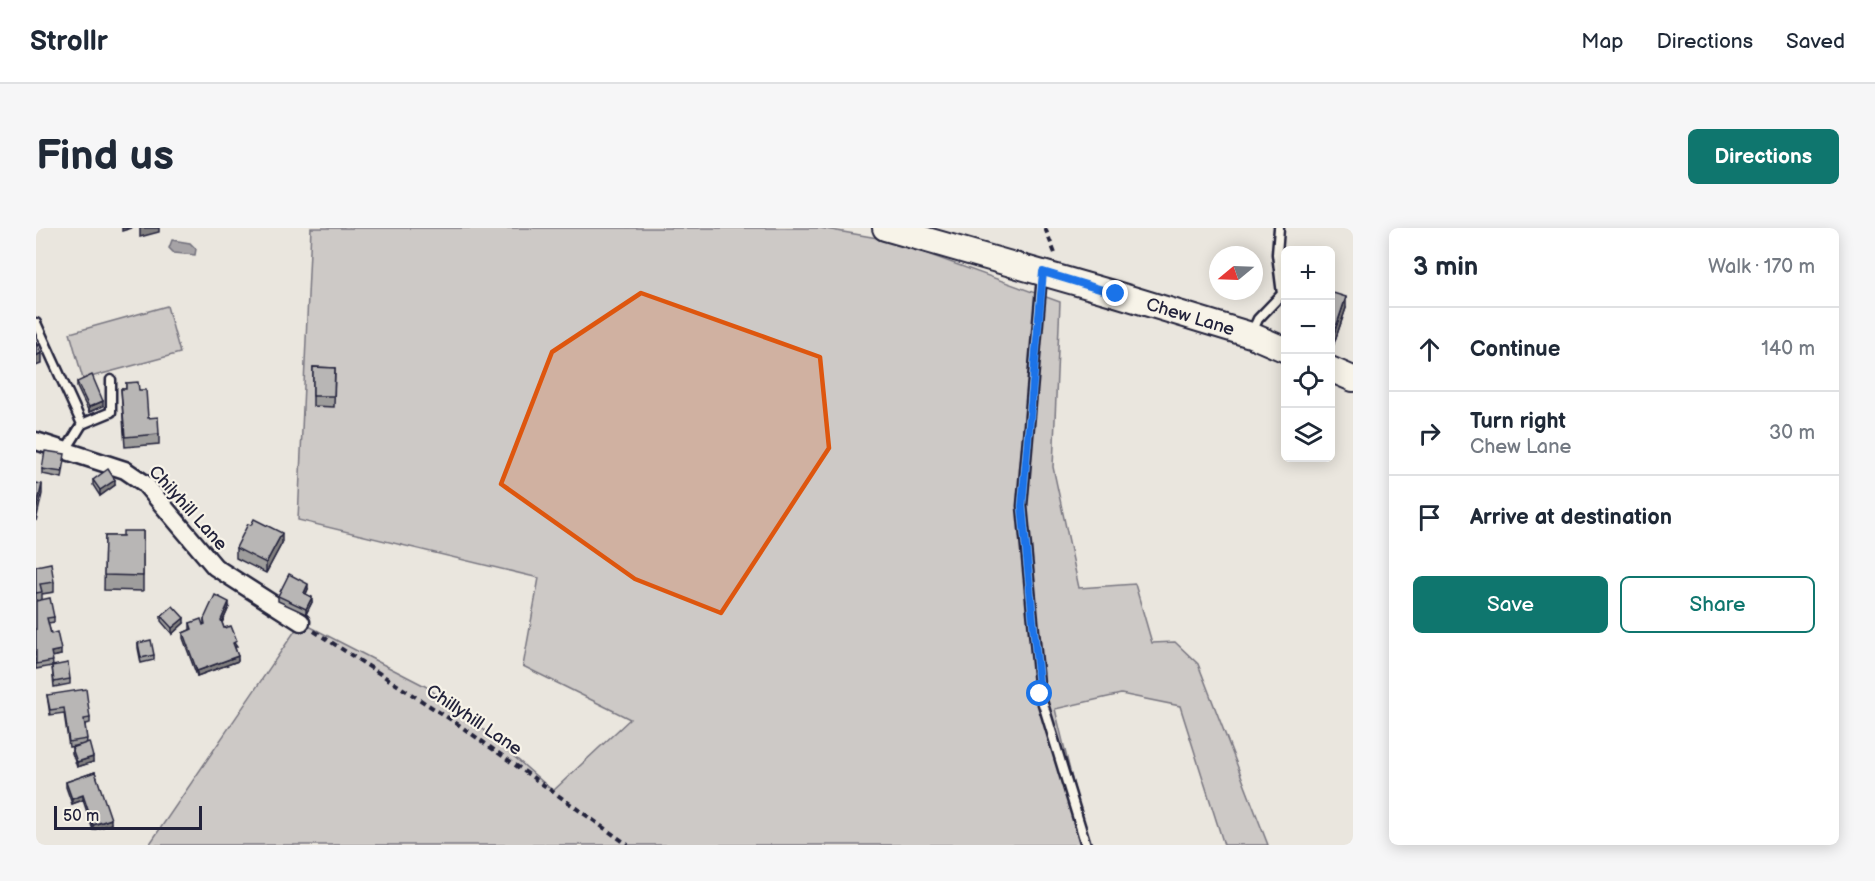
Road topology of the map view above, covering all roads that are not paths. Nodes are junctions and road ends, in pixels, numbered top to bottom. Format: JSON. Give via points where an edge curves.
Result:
{"nodes":[{"id":1,"x":885,"y":228,"type":"edge"},
{"id":2,"x":1279,"y":228,"type":"edge"},
{"id":3,"x":1043,"y":272,"type":"junction"},
{"id":4,"x":36,"y":323,"type":"edge"},
{"id":5,"x":1251,"y":335,"type":"junction"},
{"id":6,"x":1281,"y":348,"type":"edge"},
{"id":7,"x":1335,"y":371,"type":"edge"},
{"id":8,"x":1353,"y":379,"type":"edge"},
{"id":9,"x":111,"y":380,"type":"dead end"},
{"id":10,"x":82,"y":424,"type":"junction"},
{"id":11,"x":36,"y":441,"type":"edge"},
{"id":12,"x":66,"y":450,"type":"junction"},
{"id":13,"x":301,"y":622,"type":"road end"},
{"id":14,"x":1086,"y":845,"type":"edge"}],
"edges":[{"from":1,"to":3,"type":"main road","name":"Chew Lane"},
{"from":2,"to":5,"type":"lane","via":[[1277,254],[1282,294],[1258,318]]},
{"from":3,"to":5,"type":"main road","name":"Chew Lane"},
{"from":3,"to":14,"type":"lane","via":[[1022,506],[1040,694]]},
{"from":4,"to":10,"type":"lane"},
{"from":5,"to":6,"type":"main road","name":"Chew Lane"},
{"from":7,"to":8,"type":"main road"},
{"from":9,"to":10,"type":"lane","via":[[111,412]]},
{"from":10,"to":12,"type":"lane"},
{"from":11,"to":12,"type":"street","name":"Chilyhill Lane"},
{"from":12,"to":13,"type":"street","name":"Chilyhill Lane","via":[[125,470],[144,483],[215,567]]}]}
